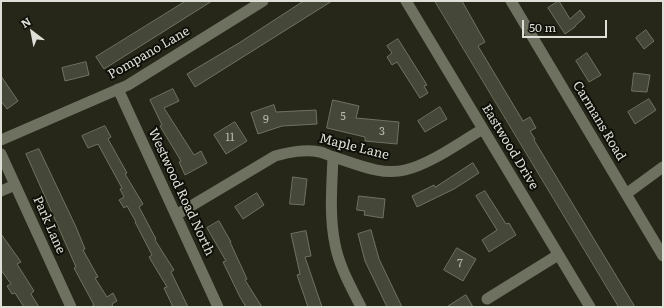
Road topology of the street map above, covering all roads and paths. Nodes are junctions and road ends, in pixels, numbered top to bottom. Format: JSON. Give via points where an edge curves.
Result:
{"nodes":[{"id":1,"x":263,"y":1,"type":"edge"},
{"id":2,"x":406,"y":1,"type":"edge"},
{"id":3,"x":513,"y":2,"type":"edge"},
{"id":4,"x":118,"y":89,"type":"junction"},
{"id":5,"x":483,"y":129,"type":"junction"},
{"id":6,"x":1,"y":140,"type":"edge"},
{"id":7,"x":1,"y":154,"type":"edge"},
{"id":8,"x":333,"y":157,"type":"junction"},
{"id":9,"x":663,"y":167,"type":"edge"},
{"id":10,"x":15,"y":185,"type":"junction"},
{"id":11,"x":1,"y":192,"type":"edge"},
{"id":12,"x":626,"y":194,"type":"junction"},
{"id":13,"x":176,"y":215,"type":"junction"},
{"id":14,"x":558,"y":255,"type":"junction"},
{"id":15,"x":663,"y":256,"type":"edge"},
{"id":16,"x":487,"y":299,"type":"dead end"},
{"id":17,"x":70,"y":307,"type":"edge"},
{"id":18,"x":218,"y":307,"type":"edge"},
{"id":19,"x":360,"y":307,"type":"edge"},
{"id":20,"x":590,"y":307,"type":"edge"}],
"edges":[{"from":1,"to":4,"type":"street","name":"Pompano Lane"},
{"from":2,"to":5,"type":"street","name":"Eastwood Drive"},
{"from":3,"to":12,"type":"street","name":"Carmans Road"},
{"from":4,"to":6,"type":"street","name":"Pompano Lane"},
{"from":4,"to":13,"type":"street","name":"Westwood Road North"},
{"from":5,"to":8,"type":"street","name":"Maple Lane","via":[[422,165],[404,170],[375,169]]},
{"from":5,"to":14,"type":"street","name":"Eastwood Drive"},
{"from":7,"to":10,"type":"street","name":"Park Lane"},
{"from":8,"to":13,"type":"street","name":"Maple Lane","via":[[321,152],[308,151],[275,156]]},
{"from":8,"to":19,"type":"street","via":[[332,219],[335,244]]},
{"from":9,"to":12,"type":"street"},
{"from":10,"to":11,"type":"street"},
{"from":10,"to":17,"type":"street","name":"Park Lane"},
{"from":12,"to":15,"type":"street","name":"Carmans Road"},
{"from":13,"to":18,"type":"street","name":"Westwood Road North"},
{"from":14,"to":16,"type":"street"},
{"from":14,"to":20,"type":"street","name":"Eastwood Drive"}]}
